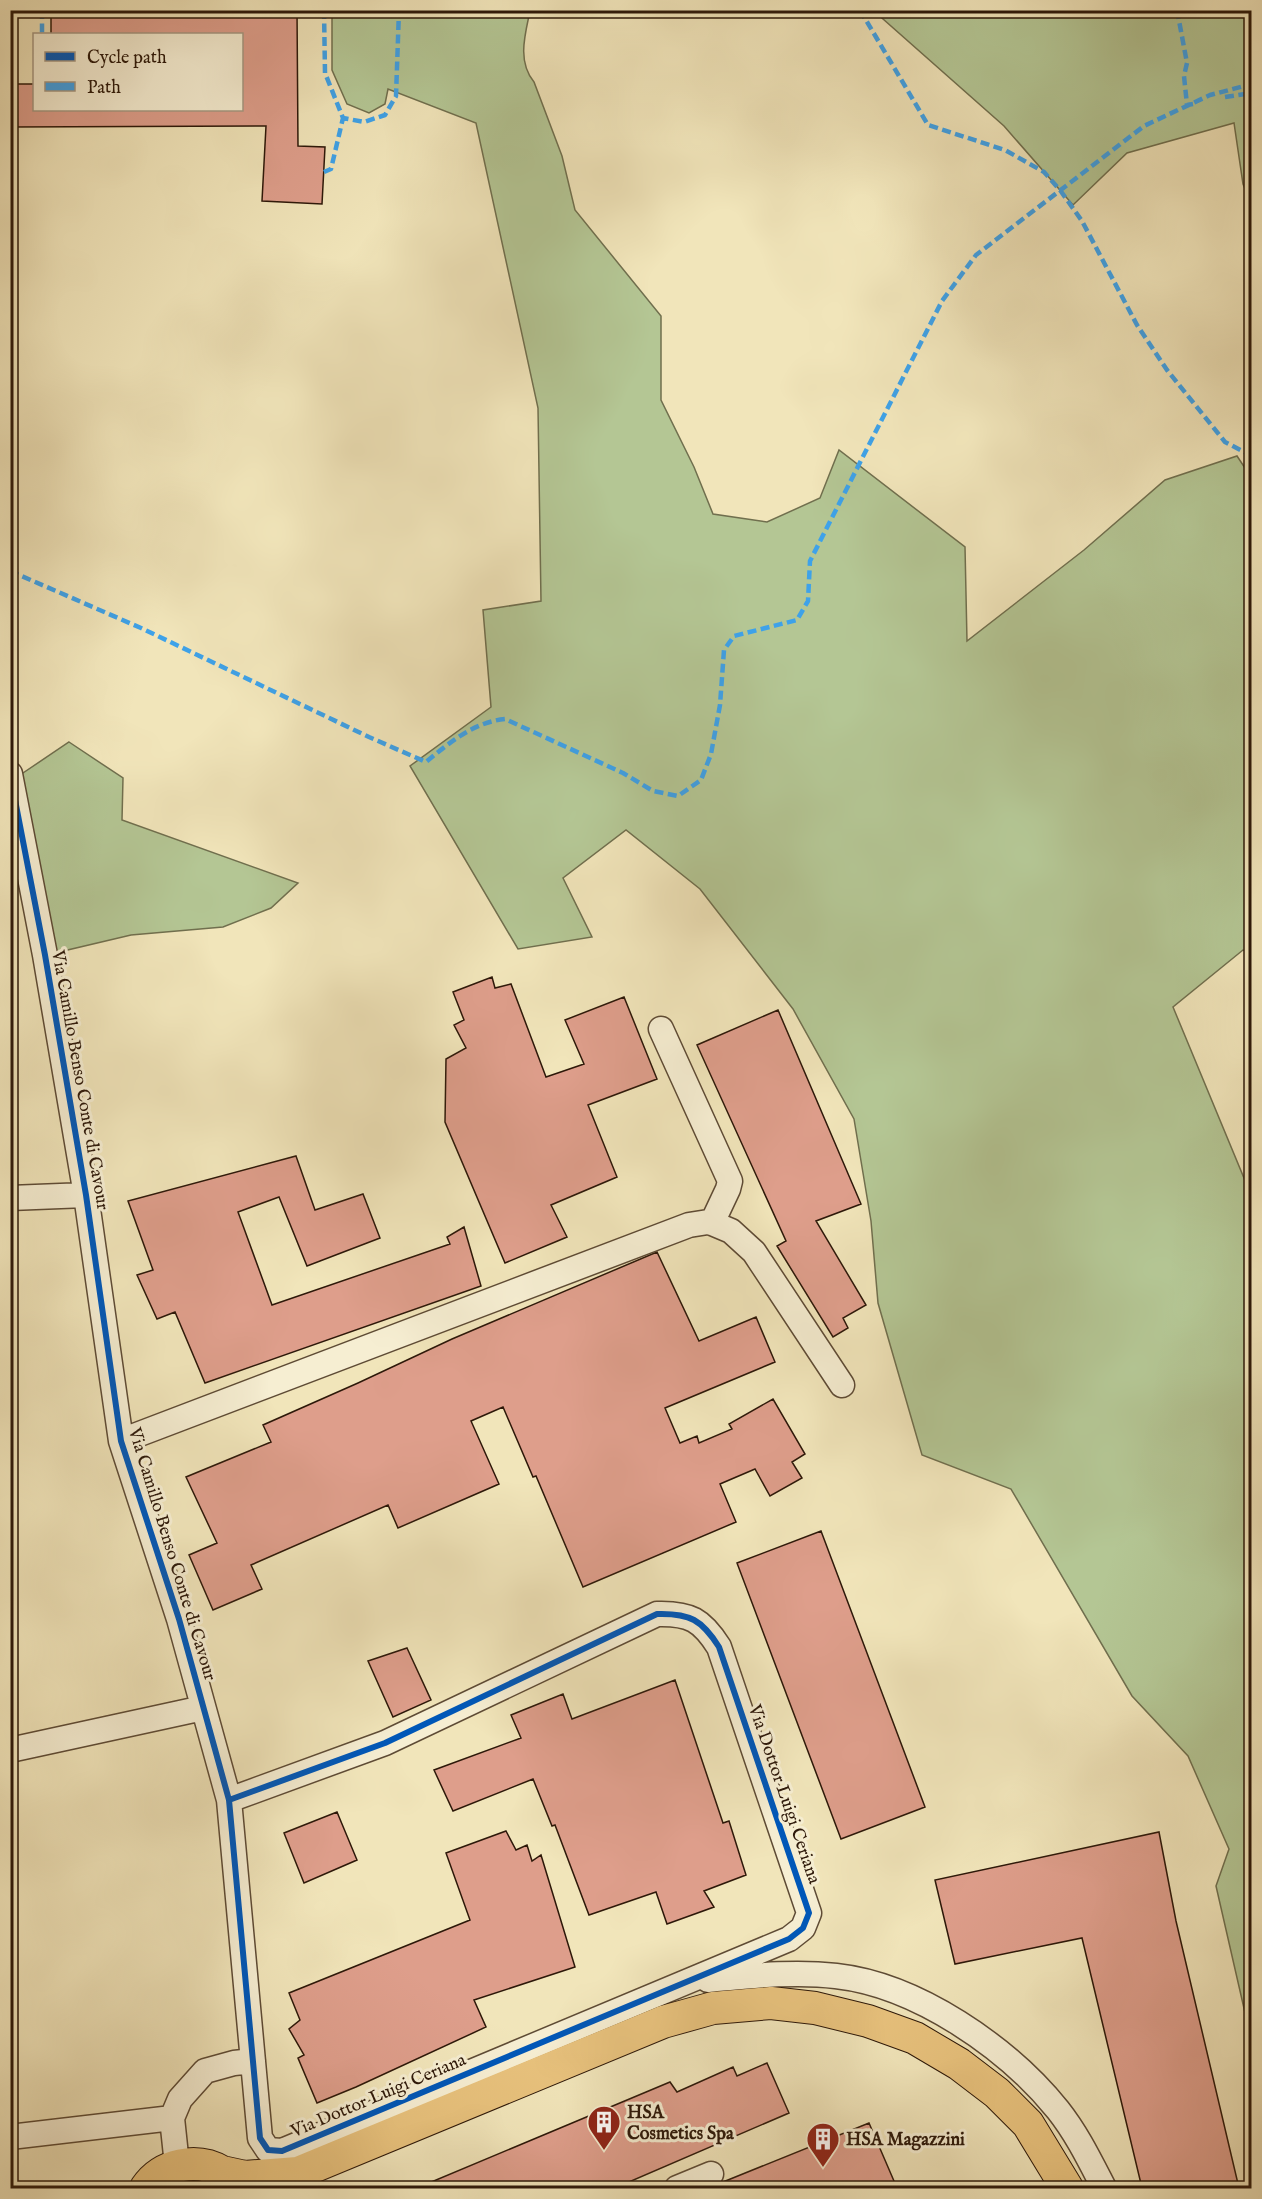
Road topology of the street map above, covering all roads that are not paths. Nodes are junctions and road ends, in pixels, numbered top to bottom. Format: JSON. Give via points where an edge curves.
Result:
{"nodes":[{"id":1,"x":10,"y":774,"type":"edge"},
{"id":2,"x":662,"y":1029,"type":"dead end"},
{"id":3,"x":86,"y":1196,"type":"junction"},
{"id":4,"x":10,"y":1198,"type":"edge"},
{"id":5,"x":712,"y":1223,"type":"junction"},
{"id":6,"x":842,"y":1385,"type":"dead end"},
{"id":7,"x":121,"y":1442,"type":"junction"},
{"id":8,"x":203,"y":1708,"type":"junction"},
{"id":9,"x":10,"y":1750,"type":"edge"},
{"id":10,"x":229,"y":1800,"type":"junction"},
{"id":11,"x":688,"y":1981,"type":"junction"},
{"id":12,"x":253,"y":2061,"type":"junction"},
{"id":13,"x":172,"y":2118,"type":"junction"},
{"id":14,"x":10,"y":2137,"type":"edge"},
{"id":15,"x":177,"y":2165,"type":"junction"},
{"id":16,"x":287,"y":2171,"type":"edge"},
{"id":17,"x":711,"y":2174,"type":"dead end"},
{"id":18,"x":230,"y":2180,"type":"edge"},
{"id":19,"x":146,"y":2188,"type":"edge"},
{"id":20,"x":677,"y":2188,"type":"edge"},
{"id":21,"x":1067,"y":2188,"type":"edge"},
{"id":22,"x":1104,"y":2188,"type":"edge"}],
"edges":[{"from":1,"to":3,"type":"street","name":"Via Camillo Benso Conte di Cavour"},
{"from":2,"to":5,"type":"street","via":[[730,1181]]},
{"from":3,"to":4,"type":"street","name":"Via Camillo Benso Conte di Cavour"},
{"from":3,"to":7,"type":"street","name":"Via Camillo Benso Conte di Cavour"},
{"from":5,"to":6,"type":"street","via":[[731,1232],[754,1252]]},
{"from":5,"to":7,"type":"street","via":[[689,1225]]},
{"from":7,"to":8,"type":"street","name":"Via Camillo Benso Conte di Cavour"},
{"from":8,"to":9,"type":"street"},
{"from":8,"to":10,"type":"street","name":"Via Camillo Benso Conte di Cavour"},
{"from":10,"to":11,"type":"street","name":"Via Dottor Luigi Ceriana","via":[[386,1743],[657,1614],[694,1618],[719,1647],[808,1913],[803,1928],[789,1939]]},
{"from":10,"to":12,"type":"street","name":"Via Camillo Benso Conte di Cavour"},
{"from":11,"to":16,"type":"street","name":"Via Dottor Luigi Ceriana"},
{"from":11,"to":22,"type":"street","name":"Via Dottor Luigi Ceriana","via":[[791,1973],[838,1976],[892,1989],[947,2015],[1027,2076],[1058,2110]]},
{"from":12,"to":13,"type":"street","via":[[205,2071],[180,2099]]},
{"from":12,"to":16,"type":"street","name":"Via Camillo Benso Conte di Cavour","via":[[260,2138]]},
{"from":13,"to":14,"type":"street"},
{"from":13,"to":15,"type":"street"},
{"from":15,"to":18,"type":"main road","via":[[195,2163]]},
{"from":15,"to":19,"type":"main road"},
{"from":16,"to":18,"type":"main road"},
{"from":16,"to":21,"type":"main road","via":[[663,2022],[713,2008],[771,2003],[815,2008],[868,2021],[915,2038],[959,2064],[997,2093],[1028,2124]]},
{"from":17,"to":20,"type":"street"}]}
